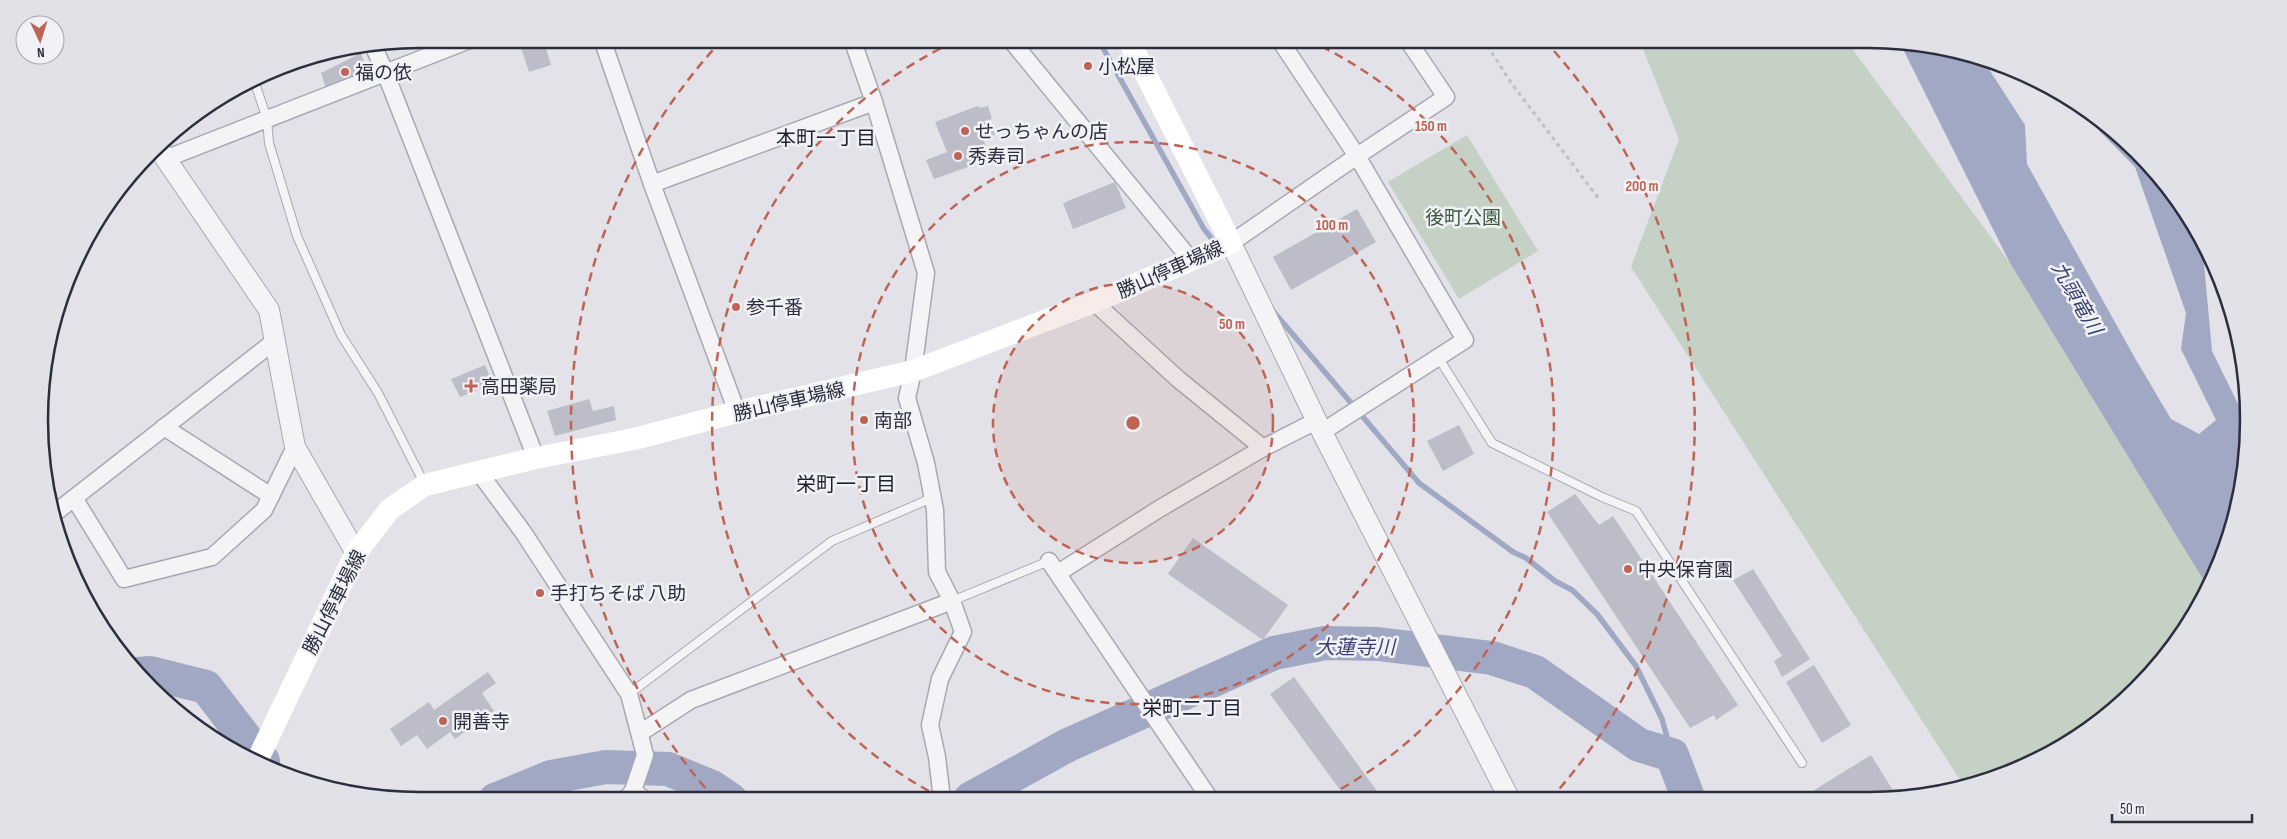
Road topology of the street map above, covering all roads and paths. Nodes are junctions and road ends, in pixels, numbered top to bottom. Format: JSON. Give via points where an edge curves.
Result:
{"nodes":[{"id":1,"x":448,"y":48,"type":"edge"},
{"id":2,"x":605,"y":48,"type":"edge"},
{"id":3,"x":855,"y":48,"type":"edge"},
{"id":4,"x":1017,"y":48,"type":"edge"},
{"id":5,"x":1133,"y":48,"type":"edge"},
{"id":6,"x":1285,"y":48,"type":"edge"},
{"id":7,"x":1413,"y":48,"type":"edge"},
{"id":8,"x":1489,"y":48,"type":"edge"},
{"id":9,"x":375,"y":51,"type":"edge"},
{"id":10,"x":384,"y":72,"type":"junction"},
{"id":11,"x":256,"y":86,"type":"edge"},
{"id":12,"x":874,"y":102,"type":"junction"},
{"id":13,"x":267,"y":119,"type":"junction"},
{"id":14,"x":161,"y":152,"type":"edge"},
{"id":15,"x":1357,"y":156,"type":"junction"},
{"id":16,"x":652,"y":184,"type":"junction"},
{"id":17,"x":1599,"y":199,"type":"dead end"},
{"id":18,"x":1231,"y":243,"type":"junction"},
{"id":19,"x":1191,"y":260,"type":"junction"},
{"id":20,"x":1094,"y":302,"type":"junction"},
{"id":21,"x":276,"y":340,"type":"junction"},
{"id":22,"x":1438,"y":358,"type":"junction"},
{"id":23,"x":913,"y":371,"type":"junction"},
{"id":24,"x":737,"y":412,"type":"junction"},
{"id":25,"x":164,"y":427,"type":"junction"},
{"id":26,"x":1319,"y":427,"type":"junction"},
{"id":27,"x":295,"y":446,"type":"junction"},
{"id":28,"x":1263,"y":448,"type":"junction"},
{"id":29,"x":536,"y":458,"type":"junction"},
{"id":30,"x":478,"y":471,"type":"junction"},
{"id":31,"x":424,"y":485,"type":"junction"},
{"id":32,"x":271,"y":496,"type":"junction"},
{"id":33,"x":74,"y":498,"type":"junction"},
{"id":34,"x":932,"y":498,"type":"junction"},
{"id":35,"x":59,"y":510,"type":"edge"},
{"id":36,"x":356,"y":552,"type":"junction"},
{"id":37,"x":1053,"y":567,"type":"junction"},
{"id":38,"x":952,"y":601,"type":"junction"},
{"id":39,"x":629,"y":694,"type":"junction"},
{"id":40,"x":640,"y":733,"type":"junction"},
{"id":41,"x":260,"y":755,"type":"edge"},
{"id":42,"x":1802,"y":763,"type":"dead end"},
{"id":43,"x":635,"y":792,"type":"edge"},
{"id":44,"x":941,"y":792,"type":"edge"},
{"id":45,"x":1206,"y":792,"type":"edge"},
{"id":46,"x":1506,"y":792,"type":"edge"}],
"edges":[{"from":1,"to":10,"type":"street"},
{"from":2,"to":16,"type":"street"},
{"from":3,"to":12,"type":"street"},
{"from":4,"to":19,"type":"street"},
{"from":5,"to":18,"type":"main road","name":"勝山停車場線"},
{"from":6,"to":15,"type":"street"},
{"from":7,"to":15,"type":"street","via":[[1446,97]]},
{"from":8,"to":17,"type":"path"},
{"from":9,"to":10,"type":"street"},
{"from":10,"to":13,"type":"street"},
{"from":10,"to":29,"type":"street"},
{"from":11,"to":13,"type":"lane"},
{"from":12,"to":16,"type":"street"},
{"from":12,"to":23,"type":"street","via":[[926,273]]},
{"from":13,"to":14,"type":"street"},
{"from":13,"to":31,"type":"lane","via":[[269,143],[297,236],[341,335],[378,393]]},
{"from":14,"to":21,"type":"street","via":[[269,310]]},
{"from":15,"to":18,"type":"street"},
{"from":15,"to":22,"type":"street","via":[[1465,340]]},
{"from":16,"to":24,"type":"street"},
{"from":18,"to":19,"type":"main road","name":"勝山停車場線"},
{"from":18,"to":26,"type":"street"},
{"from":19,"to":20,"type":"main road","name":"勝山停車場線"},
{"from":20,"to":23,"type":"main road","name":"勝山停車場線"},
{"from":20,"to":28,"type":"street","via":[[1178,379]]},
{"from":21,"to":25,"type":"street"},
{"from":21,"to":27,"type":"street"},
{"from":22,"to":26,"type":"street"},
{"from":22,"to":42,"type":"lane","via":[[1492,443],[1602,497],[1636,510]]},
{"from":23,"to":24,"type":"main road","name":"勝山停車場線"},
{"from":23,"to":34,"type":"street","via":[[907,398],[926,463]]},
{"from":24,"to":29,"type":"main road","name":"勝山停車場線","via":[[634,439]]},
{"from":25,"to":32,"type":"street"},
{"from":25,"to":33,"type":"street"},
{"from":26,"to":28,"type":"street"},
{"from":26,"to":46,"type":"street"},
{"from":27,"to":32,"type":"street"},
{"from":27,"to":36,"type":"street"},
{"from":28,"to":37,"type":"street"},
{"from":29,"to":30,"type":"main road","name":"勝山停車場線"},
{"from":30,"to":31,"type":"main road","name":"勝山停車場線"},
{"from":30,"to":39,"type":"street","via":[[524,532]]},
{"from":31,"to":36,"type":"main road","name":"勝山停車場線","via":[[390,509]]},
{"from":32,"to":33,"type":"street","via":[[264,510],[212,557],[124,579]]},
{"from":33,"to":35,"type":"street"},
{"from":34,"to":38,"type":"street","via":[[937,572]]},
{"from":34,"to":39,"type":"lane","via":[[832,541]]},
{"from":36,"to":41,"type":"main road","name":"勝山停車場線"},
{"from":37,"to":38,"type":"lane"},
{"from":37,"to":45,"type":"street"},
{"from":38,"to":40,"type":"street","via":[[691,700]]},
{"from":38,"to":44,"type":"street","via":[[963,632],[940,678],[930,725]]},
{"from":39,"to":40,"type":"street"},
{"from":40,"to":43,"type":"street","via":[[645,755]]}]}
